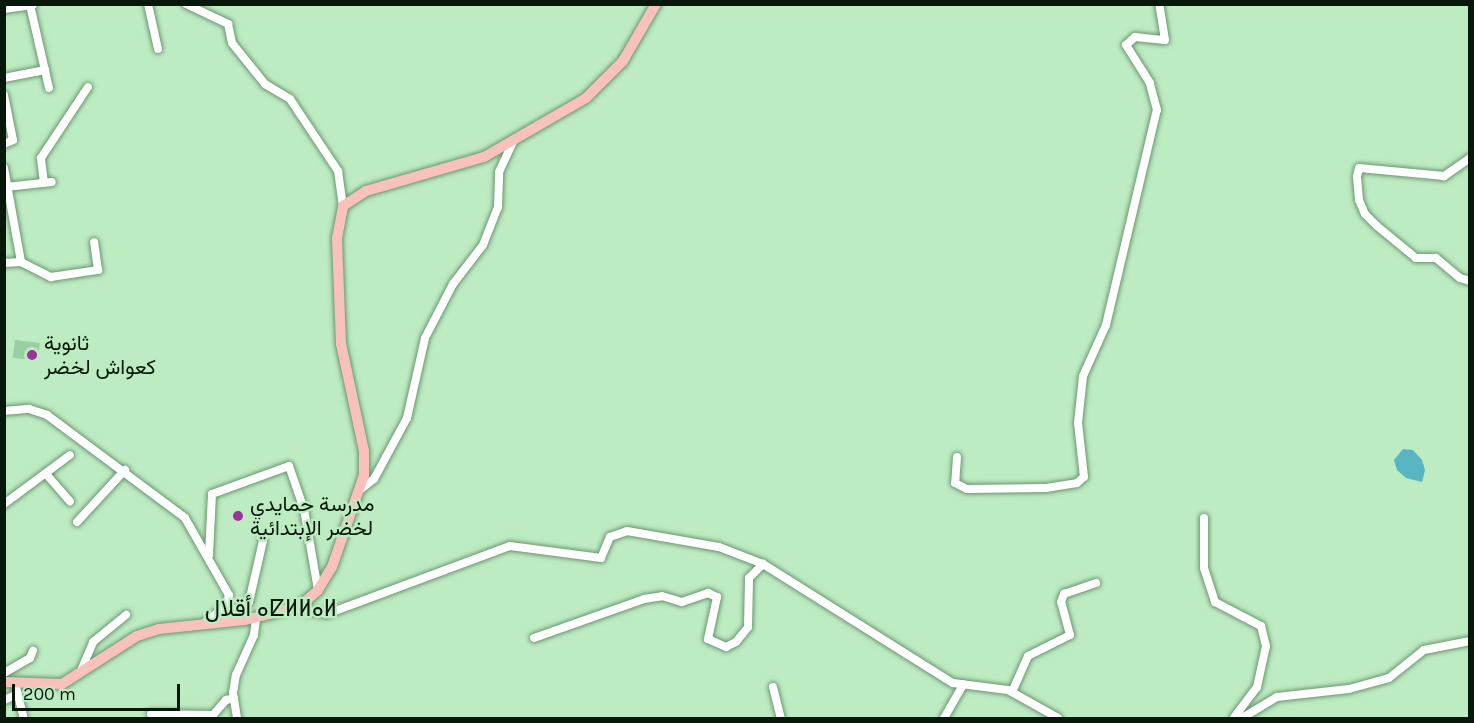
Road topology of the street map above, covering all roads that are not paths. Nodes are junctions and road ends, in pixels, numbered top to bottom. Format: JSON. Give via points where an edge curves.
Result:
{"nodes":[{"id":1,"x":148,"y":4,"type":"edge"},
{"id":2,"x":186,"y":4,"type":"edge"},
{"id":3,"x":656,"y":4,"type":"edge"},
{"id":4,"x":1159,"y":4,"type":"edge"},
{"id":5,"x":27,"y":5,"type":"edge"},
{"id":6,"x":4,"y":9,"type":"edge"},
{"id":7,"x":158,"y":49,"type":"dead end"},
{"id":8,"x":45,"y":70,"type":"junction"},
{"id":9,"x":4,"y":78,"type":"edge"},
{"id":10,"x":88,"y":87,"type":"dead end"},
{"id":11,"x":49,"y":88,"type":"dead end"},
{"id":12,"x":4,"y":95,"type":"edge"},
{"id":13,"x":514,"y":139,"type":"junction"},
{"id":14,"x":4,"y":144,"type":"edge"},
{"id":15,"x":1470,"y":158,"type":"edge"},
{"id":16,"x":4,"y":168,"type":"edge"},
{"id":17,"x":7,"y":187,"type":"edge"},
{"id":18,"x":343,"y":206,"type":"junction"},
{"id":19,"x":15,"y":223,"type":"junction"},
{"id":20,"x":4,"y":225,"type":"edge"},
{"id":21,"x":94,"y":242,"type":"dead end"},
{"id":22,"x":21,"y":262,"type":"junction"},
{"id":23,"x":4,"y":263,"type":"edge"},
{"id":24,"x":1470,"y":281,"type":"edge"},
{"id":25,"x":4,"y":411,"type":"edge"},
{"id":26,"x":70,"y":455,"type":"dead end"},
{"id":27,"x":957,"y":457,"type":"dead end"},
{"id":28,"x":125,"y":470,"type":"junction"},
{"id":29,"x":47,"y":474,"type":"junction"},
{"id":30,"x":361,"y":489,"type":"junction"},
{"id":31,"x":70,"y":501,"type":"dead end"},
{"id":32,"x":4,"y":504,"type":"edge"},
{"id":33,"x":1204,"y":518,"type":"dead end"},
{"id":34,"x":77,"y":522,"type":"dead end"},
{"id":35,"x":263,"y":540,"type":"dead end"},
{"id":36,"x":208,"y":556,"type":"junction"},
{"id":37,"x":763,"y":564,"type":"junction"},
{"id":38,"x":1095,"y":583,"type":"dead end"},
{"id":39,"x":318,"y":590,"type":"junction"},
{"id":40,"x":288,"y":609,"type":"junction"},
{"id":41,"x":126,"y":615,"type":"dead end"},
{"id":42,"x":256,"y":618,"type":"junction"},
{"id":43,"x":209,"y":622,"type":"junction"},
{"id":44,"x":534,"y":638,"type":"dead end"},
{"id":45,"x":1470,"y":641,"type":"edge"},
{"id":46,"x":33,"y":651,"type":"dead end"},
{"id":47,"x":4,"y":673,"type":"edge"},
{"id":48,"x":80,"y":674,"type":"junction"},
{"id":49,"x":964,"y":684,"type":"junction"},
{"id":50,"x":12,"y":686,"type":"edge"},
{"id":51,"x":773,"y":687,"type":"dead end"},
{"id":52,"x":1012,"y":692,"type":"junction"},
{"id":53,"x":234,"y":698,"type":"junction"},
{"id":54,"x":4,"y":700,"type":"edge"},
{"id":55,"x":151,"y":714,"type":"dead end"},
{"id":56,"x":24,"y":718,"type":"edge"},
{"id":57,"x":237,"y":718,"type":"edge"},
{"id":58,"x":781,"y":718,"type":"edge"},
{"id":59,"x":944,"y":718,"type":"edge"},
{"id":60,"x":1058,"y":718,"type":"edge"},
{"id":61,"x":1234,"y":718,"type":"edge"},
{"id":62,"x":1242,"y":718,"type":"edge"}],
"edges":[{"from":1,"to":7,"type":"street"},
{"from":2,"to":18,"type":"street","via":[[228,24],[234,46],[267,87],[290,99],[339,171]]},
{"from":3,"to":13,"type":"main road","via":[[623,61],[605,82],[586,98]]},
{"from":4,"to":27,"type":"street","via":[[1165,40],[1135,37],[1126,45],[1150,83],[1157,110],[1106,325],[1083,376],[1078,423],[1084,477],[1054,487],[967,489],[956,483]]},
{"from":5,"to":6,"type":"street"},
{"from":5,"to":8,"type":"street"},
{"from":8,"to":9,"type":"street"},
{"from":8,"to":11,"type":"street"},
{"from":10,"to":17,"type":"street","via":[[41,158],[48,182]]},
{"from":12,"to":14,"type":"street","via":[[13,140]]},
{"from":13,"to":18,"type":"main road","via":[[484,157],[366,191]]},
{"from":13,"to":30,"type":"street","via":[[499,172],[498,207],[483,245],[453,284],[425,338],[407,418],[374,479]]},
{"from":15,"to":24,"type":"street","via":[[1444,176],[1359,168],[1357,177],[1359,200],[1365,214],[1377,226],[1416,258],[1436,258],[1460,278]]},
{"from":16,"to":17,"type":"street"},
{"from":17,"to":19,"type":"street"},
{"from":18,"to":30,"type":"main road","via":[[337,238],[341,344],[364,452]]},
{"from":19,"to":20,"type":"street"},
{"from":19,"to":22,"type":"street"},
{"from":21,"to":22,"type":"street","via":[[98,270],[51,277]]},
{"from":22,"to":23,"type":"street"},
{"from":25,"to":28,"type":"street","via":[[40,411]]},
{"from":26,"to":29,"type":"street"},
{"from":28,"to":34,"type":"street"},
{"from":28,"to":36,"type":"street","via":[[186,518]]},
{"from":29,"to":31,"type":"street"},
{"from":29,"to":32,"type":"street"},
{"from":30,"to":39,"type":"main road","via":[[332,567]]},
{"from":33,"to":61,"type":"street","via":[[1204,568],[1210,591],[1224,608],[1261,626],[1266,646],[1257,687]]},
{"from":35,"to":43,"type":"street","via":[[249,602]]},
{"from":36,"to":39,"type":"street","via":[[212,494],[289,466],[304,509]]},
{"from":36,"to":43,"type":"street","via":[[230,595],[226,606]]},
{"from":37,"to":40,"type":"street","via":[[719,546],[627,531],[610,537],[601,558],[510,546],[327,614]]},
{"from":37,"to":44,"type":"street","via":[[749,578],[748,627],[736,642],[726,647],[708,639],[717,597],[708,593],[682,602],[662,596],[644,599]]},
{"from":37,"to":49,"type":"street","via":[[954,683]]},
{"from":38,"to":52,"type":"street","via":[[1064,594],[1061,602],[1070,635],[1028,656]]},
{"from":39,"to":40,"type":"main road","via":[[301,605]]},
{"from":40,"to":42,"type":"main road"},
{"from":41,"to":48,"type":"street","via":[[93,642]]},
{"from":42,"to":43,"type":"main road"},
{"from":42,"to":53,"type":"street","via":[[254,635],[240,660]]},
{"from":43,"to":48,"type":"main road","via":[[136,636]]},
{"from":45,"to":62,"type":"street","via":[[1424,650],[1389,678],[1349,689],[1277,697]]},
{"from":46,"to":47,"type":"street","via":[[30,658]]},
{"from":48,"to":50,"type":"main road","via":[[51,686]]},
{"from":49,"to":52,"type":"street"},
{"from":49,"to":59,"type":"street"},
{"from":50,"to":54,"type":"street"},
{"from":50,"to":56,"type":"street"},
{"from":51,"to":58,"type":"street"},
{"from":52,"to":60,"type":"street"},
{"from":53,"to":55,"type":"street","via":[[226,700],[213,716]]},
{"from":53,"to":57,"type":"street"}]}
